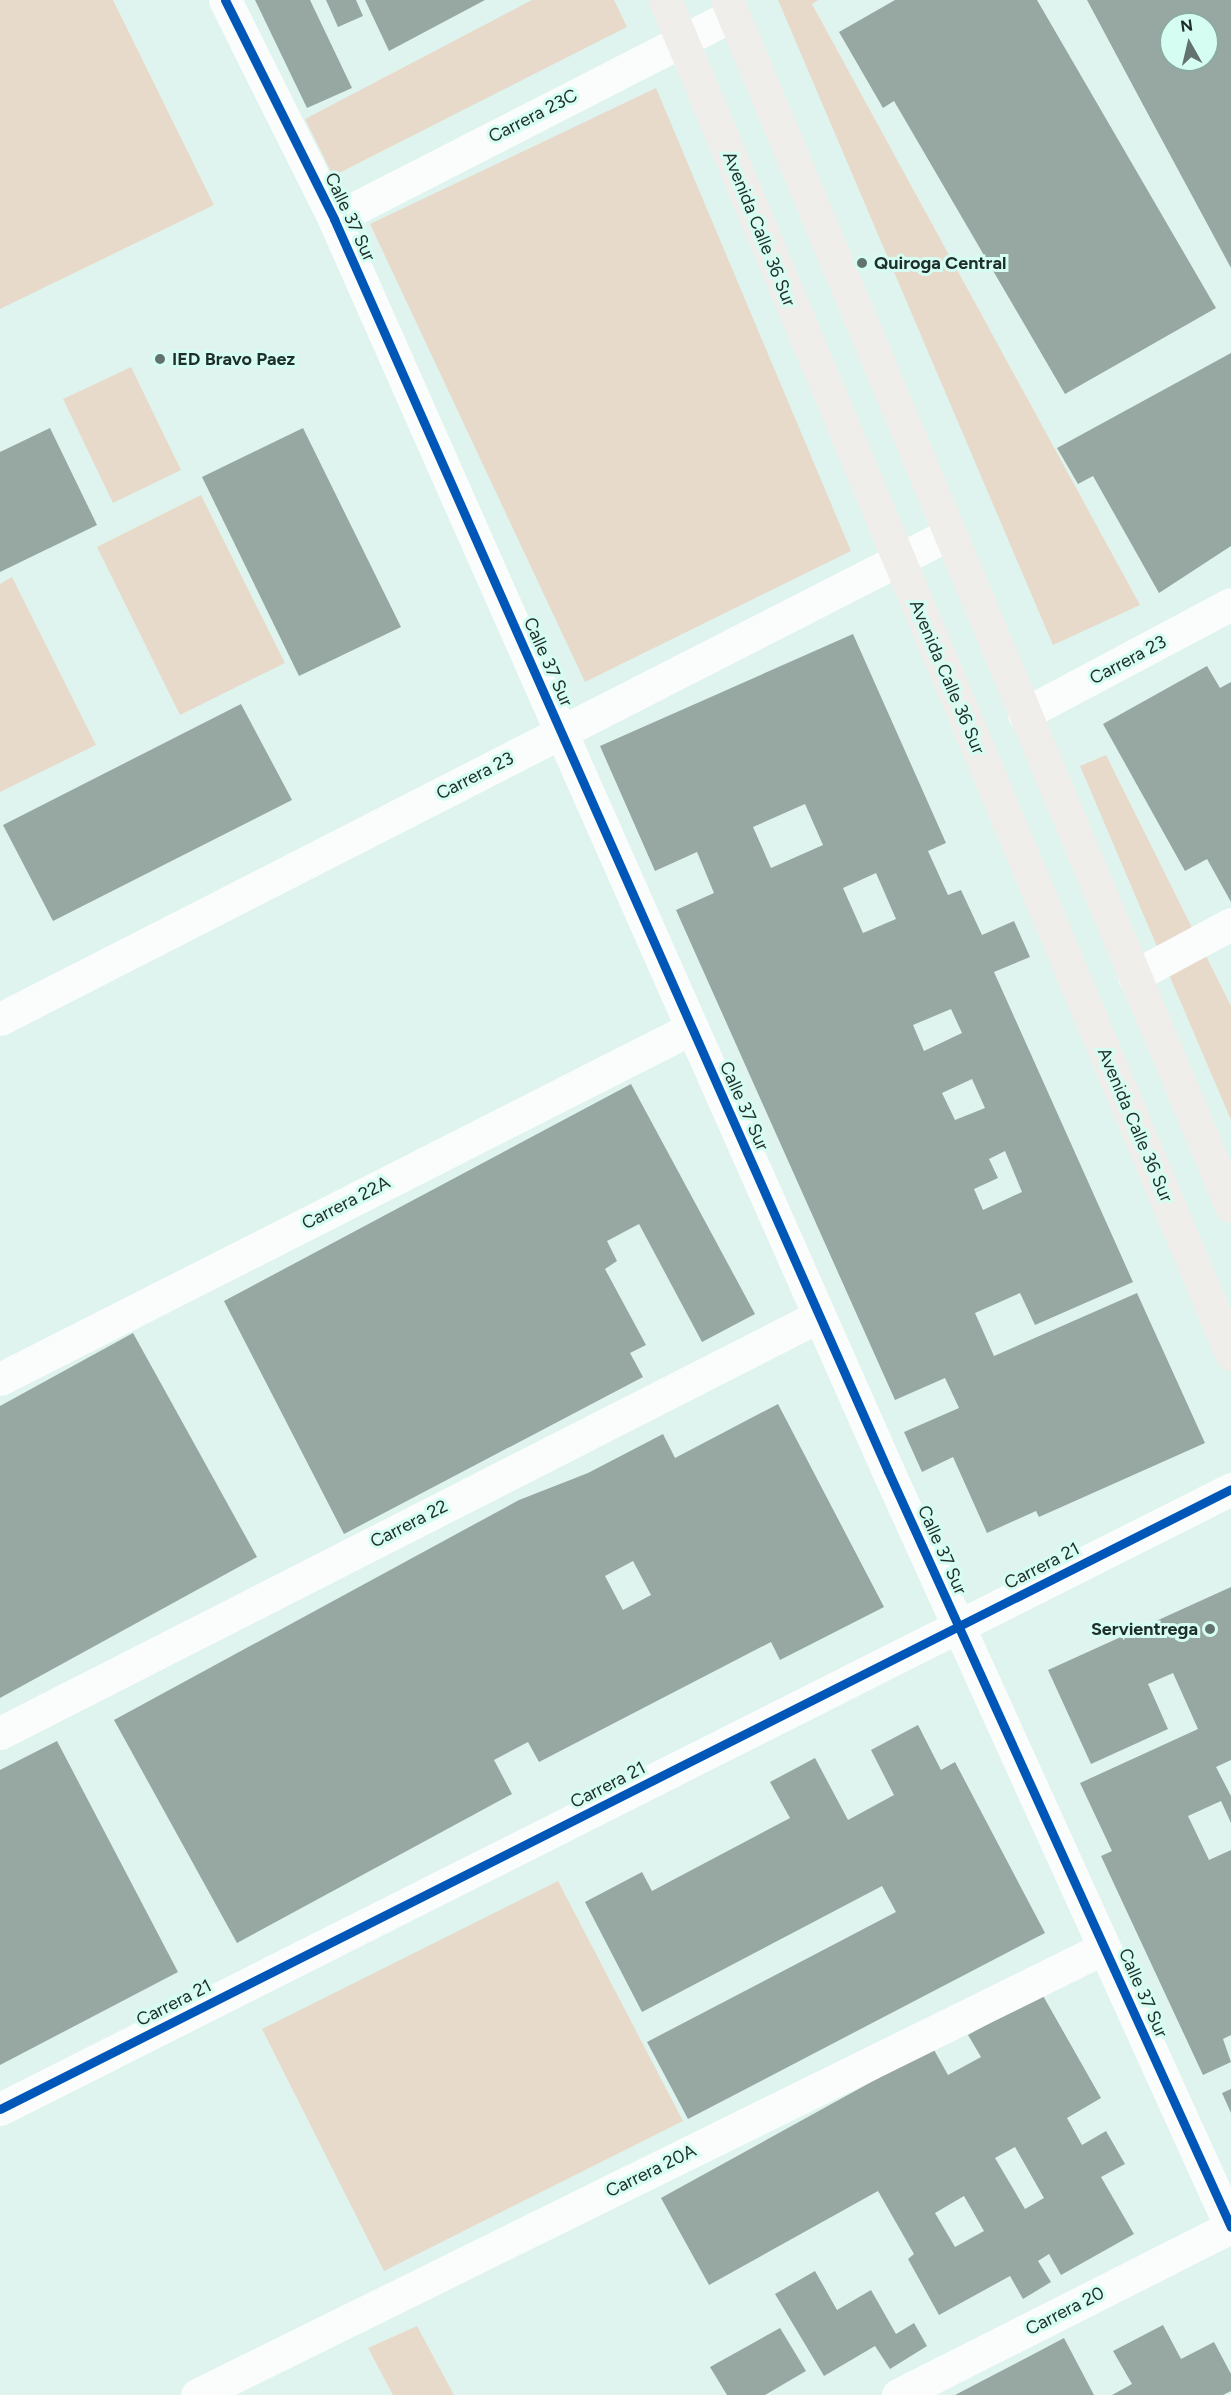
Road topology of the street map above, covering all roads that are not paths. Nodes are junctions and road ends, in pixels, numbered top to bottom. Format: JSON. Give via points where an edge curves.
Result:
{"nodes":[{"id":1,"x":225,"y":0,"type":"edge"},
{"id":2,"x":665,"y":0,"type":"edge"},
{"id":3,"x":730,"y":8,"type":"edge"},
{"id":4,"x":682,"y":41,"type":"junction"},
{"id":5,"x":334,"y":219,"type":"junction"},
{"id":6,"x":949,"y":534,"type":"junction"},
{"id":7,"x":898,"y":560,"type":"junction"},
{"id":8,"x":1231,"y":604,"type":"edge"},
{"id":9,"x":1024,"y":714,"type":"junction"},
{"id":10,"x":561,"y":732,"type":"junction"},
{"id":11,"x":1231,"y":924,"type":"edge"},
{"id":12,"x":1134,"y":976,"type":"junction"},
{"id":13,"x":0,"y":1019,"type":"edge"},
{"id":14,"x":692,"y":1028,"type":"junction"},
{"id":15,"x":1231,"y":1206,"type":"edge"},
{"id":16,"x":819,"y":1316,"type":"junction"},
{"id":17,"x":1231,"y":1354,"type":"edge"},
{"id":18,"x":0,"y":1379,"type":"edge"},
{"id":19,"x":1231,"y":1489,"type":"edge"},
{"id":20,"x":958,"y":1627,"type":"junction"},
{"id":21,"x":0,"y":1733,"type":"edge"},
{"id":22,"x":1104,"y":1948,"type":"junction"},
{"id":23,"x":0,"y":2109,"type":"edge"},
{"id":24,"x":1231,"y":2227,"type":"edge"},
{"id":25,"x":197,"y":2395,"type":"edge"},
{"id":26,"x":898,"y":2395,"type":"edge"}],
"edges":[{"from":1,"to":5,"type":"street","name":"Calle 37 Sur"},
{"from":2,"to":4,"type":"main road","name":"Avenida Calle 36 Sur"},
{"from":3,"to":4,"type":"street","name":"Carrera 23C"},
{"from":3,"to":6,"type":"main road"},
{"from":4,"to":5,"type":"street","name":"Carrera 23C"},
{"from":4,"to":7,"type":"main road","name":"Avenida Calle 36 Sur"},
{"from":5,"to":10,"type":"street","name":"Calle 37 Sur"},
{"from":6,"to":7,"type":"street","name":"Carrera 23"},
{"from":6,"to":9,"type":"main road"},
{"from":7,"to":10,"type":"street","name":"Carrera 23"},
{"from":7,"to":17,"type":"main road","name":"Avenida Calle 36 Sur"},
{"from":8,"to":9,"type":"street","name":"Carrera 23"},
{"from":9,"to":12,"type":"main road"},
{"from":10,"to":13,"type":"street","name":"Carrera 23"},
{"from":10,"to":14,"type":"street","name":"Calle 37 Sur"},
{"from":11,"to":12,"type":"street"},
{"from":12,"to":15,"type":"main road"},
{"from":14,"to":16,"type":"street","name":"Calle 37 Sur"},
{"from":14,"to":18,"type":"street","name":"Carrera 22A"},
{"from":16,"to":20,"type":"street","name":"Calle 37 Sur"},
{"from":16,"to":21,"type":"street","name":"Carrera 22"},
{"from":19,"to":20,"type":"street","name":"Carrera 21"},
{"from":20,"to":22,"type":"street","name":"Calle 37 Sur"},
{"from":20,"to":23,"type":"street","name":"Carrera 21"},
{"from":22,"to":24,"type":"street","name":"Calle 37 Sur"},
{"from":22,"to":25,"type":"street","name":"Carrera 20A"},
{"from":24,"to":26,"type":"street","name":"Carrera 20"}]}
